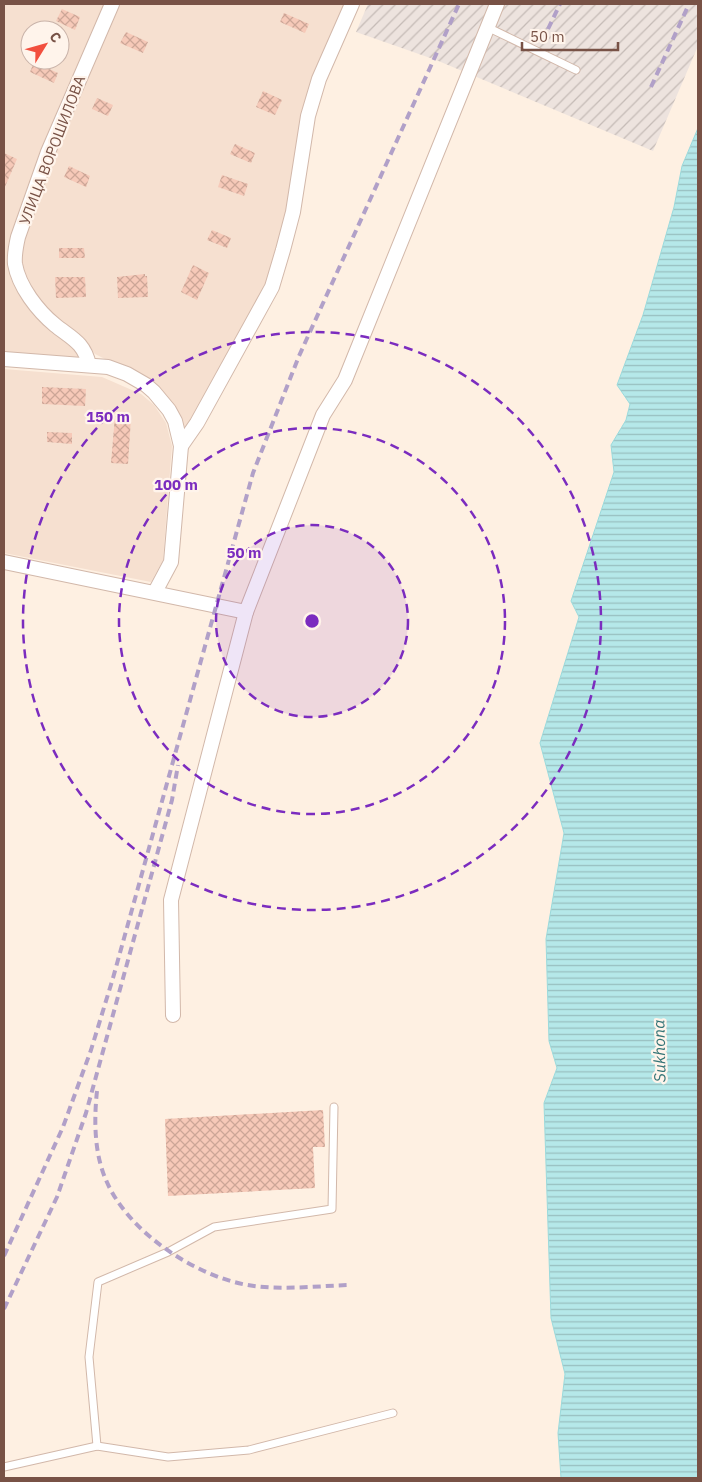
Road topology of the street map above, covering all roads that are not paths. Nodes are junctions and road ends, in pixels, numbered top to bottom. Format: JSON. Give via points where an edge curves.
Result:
{"nodes":[{"id":1,"x":112,"y":4,"type":"edge"},
{"id":2,"x":352,"y":4,"type":"edge"},
{"id":3,"x":497,"y":4,"type":"edge"},
{"id":4,"x":487,"y":26,"type":"junction"},
{"id":5,"x":576,"y":70,"type":"dead end"},
{"id":6,"x":4,"y":359,"type":"edge"},
{"id":7,"x":89,"y":365,"type":"junction"},
{"id":8,"x":181,"y":446,"type":"junction"},
{"id":9,"x":4,"y":562,"type":"edge"},
{"id":10,"x":155,"y":592,"type":"junction"},
{"id":11,"x":246,"y":612,"type":"junction"},
{"id":12,"x":173,"y":1014,"type":"dead end"},
{"id":13,"x":334,"y":1106,"type":"dead end"},
{"id":14,"x":393,"y":1413,"type":"dead end"},
{"id":15,"x":97,"y":1446,"type":"junction"},
{"id":16,"x":4,"y":1467,"type":"edge"}],
"edges":[{"from":1,"to":7,"type":"street","name":"УЛИЦА ВОРОШИЛОВА","via":[[48,152],[15,250],[19,278],[26,290],[44,316],[82,346]]},
{"from":2,"to":8,"type":"street","via":[[319,79],[308,116],[293,212],[272,287]]},
{"from":3,"to":4,"type":"street"},
{"from":4,"to":5,"type":"lane"},
{"from":4,"to":11,"type":"street","via":[[346,380],[323,415]]},
{"from":6,"to":7,"type":"street"},
{"from":7,"to":8,"type":"street","via":[[127,374],[154,392],[169,410]]},
{"from":8,"to":10,"type":"street","via":[[170,562]]},
{"from":9,"to":10,"type":"street"},
{"from":10,"to":11,"type":"street"},
{"from":11,"to":12,"type":"street","via":[[171,900]]},
{"from":13,"to":15,"type":"lane","via":[[332,1209],[214,1227],[168,1252],[98,1282],[89,1357]]},
{"from":14,"to":15,"type":"lane","via":[[250,1450],[168,1457]]},
{"from":15,"to":16,"type":"lane"}]}
